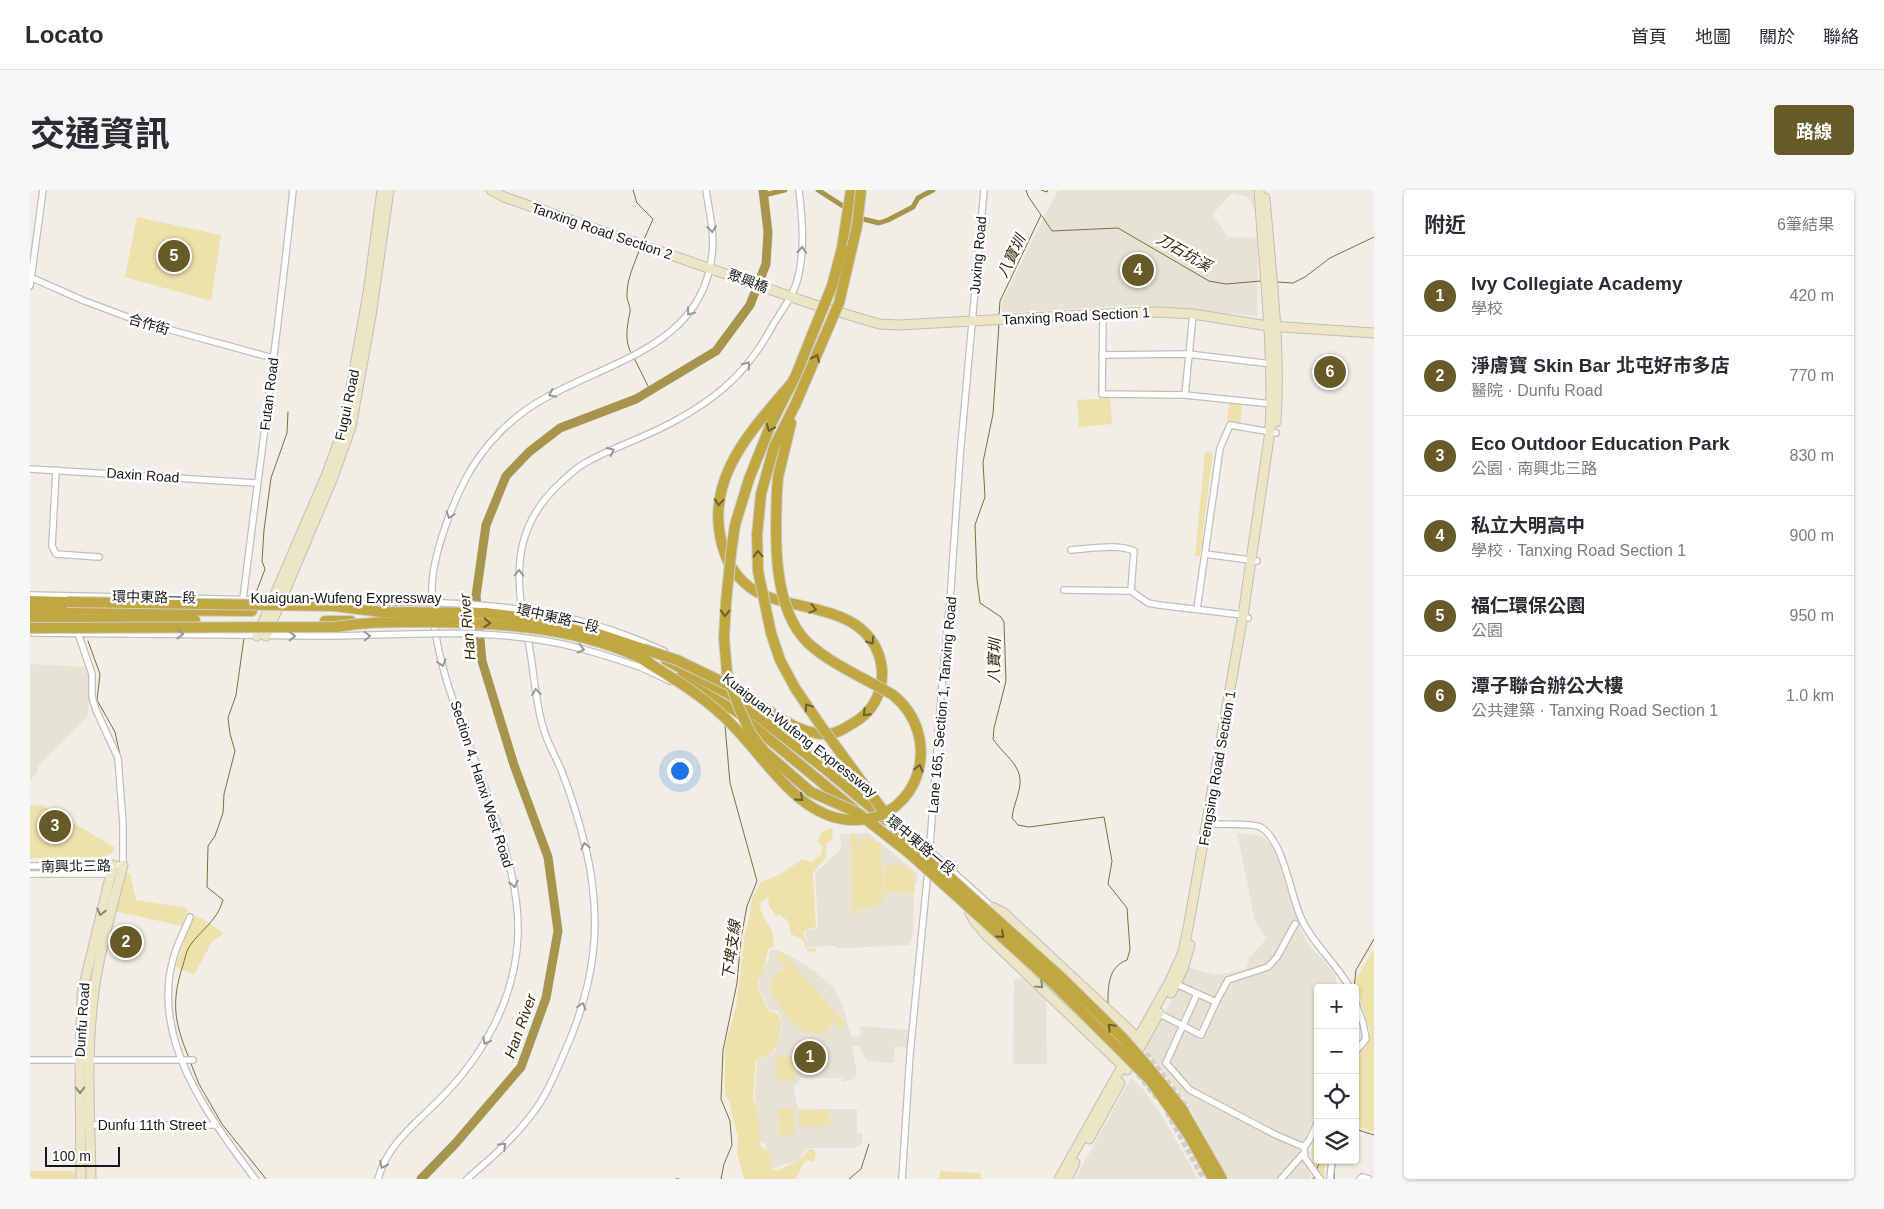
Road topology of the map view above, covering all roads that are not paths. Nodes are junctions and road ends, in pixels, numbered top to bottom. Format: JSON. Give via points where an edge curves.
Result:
{"nodes":[{"id":1,"x":43,"y":190,"type":"edge"},
{"id":2,"x":293,"y":190,"type":"edge"},
{"id":3,"x":382,"y":190,"type":"edge"},
{"id":4,"x":389,"y":190,"type":"edge"},
{"id":5,"x":491,"y":190,"type":"edge"},
{"id":6,"x":706,"y":190,"type":"edge"},
{"id":7,"x":799,"y":190,"type":"edge"},
{"id":8,"x":851,"y":190,"type":"edge"},
{"id":9,"x":861,"y":190,"type":"edge"},
{"id":10,"x":984,"y":190,"type":"edge"},
{"id":11,"x":1259,"y":190,"type":"edge"},
{"id":12,"x":1265,"y":190,"type":"edge"},
{"id":13,"x":712,"y":269,"type":"junction"},
{"id":14,"x":31,"y":277,"type":"edge"},
{"id":15,"x":1269,"y":282,"type":"junction"},
{"id":16,"x":30,"y":286,"type":"edge"},
{"id":17,"x":781,"y":294,"type":"joint"},
{"id":18,"x":790,"y":297,"type":"junction"},
{"id":19,"x":1103,"y":314,"type":"junction"},
{"id":20,"x":1193,"y":314,"type":"junction"},
{"id":21,"x":972,"y":321,"type":"junction"},
{"id":22,"x":1272,"y":326,"type":"junction"},
{"id":23,"x":1374,"y":333,"type":"edge"},
{"id":24,"x":1188,"y":354,"type":"junction"},
{"id":25,"x":1102,"y":355,"type":"junction"},
{"id":26,"x":273,"y":358,"type":"junction"},
{"id":27,"x":1273,"y":364,"type":"junction"},
{"id":28,"x":791,"y":384,"type":"junction"},
{"id":29,"x":1185,"y":395,"type":"junction"},
{"id":30,"x":796,"y":403,"type":"junction"},
{"id":31,"x":1274,"y":404,"type":"junction"},
{"id":32,"x":1273,"y":432,"type":"junction"},
{"id":33,"x":30,"y":469,"type":"edge"},
{"id":34,"x":56,"y":470,"type":"junction"},
{"id":35,"x":256,"y":483,"type":"junction"},
{"id":36,"x":1071,"y":550,"type":"dead end"},
{"id":37,"x":1205,"y":554,"type":"junction"},
{"id":38,"x":99,"y":557,"type":"dead end"},
{"id":39,"x":1254,"y":560,"type":"junction"},
{"id":40,"x":1064,"y":590,"type":"dead end"},
{"id":41,"x":1130,"y":590,"type":"junction"},
{"id":42,"x":30,"y":595,"type":"edge"},
{"id":43,"x":243,"y":598,"type":"junction"},
{"id":44,"x":276,"y":599,"type":"junction"},
{"id":45,"x":30,"y":601,"type":"edge"},
{"id":46,"x":30,"y":609,"type":"edge"},
{"id":47,"x":1197,"y":609,"type":"junction"},
{"id":48,"x":382,"y":612,"type":"junction"},
{"id":49,"x":1245,"y":616,"type":"junction"},
{"id":50,"x":30,"y":619,"type":"edge"},
{"id":51,"x":524,"y":621,"type":"junction"},
{"id":52,"x":368,"y":622,"type":"junction"},
{"id":53,"x":537,"y":624,"type":"dead end"},
{"id":54,"x":30,"y":628,"type":"edge"},
{"id":55,"x":30,"y":633,"type":"edge"},
{"id":56,"x":78,"y":633,"type":"junction"},
{"id":57,"x":261,"y":636,"type":"junction"},
{"id":58,"x":643,"y":654,"type":"junction"},
{"id":59,"x":858,"y":812,"type":"junction"},
{"id":60,"x":1210,"y":824,"type":"junction"},
{"id":61,"x":898,"y":830,"type":"junction"},
{"id":62,"x":929,"y":850,"type":"junction"},
{"id":63,"x":30,"y":866,"type":"edge"},
{"id":64,"x":112,"y":869,"type":"junction"},
{"id":65,"x":122,"y":869,"type":"junction"},
{"id":66,"x":30,"y":874,"type":"edge"},
{"id":67,"x":927,"y":876,"type":"junction"},
{"id":68,"x":992,"y":907,"type":"joint"},
{"id":69,"x":970,"y":913,"type":"junction"},
{"id":70,"x":190,"y":917,"type":"dead end"},
{"id":71,"x":978,"y":920,"type":"dead end"},
{"id":72,"x":1295,"y":924,"type":"dead end"},
{"id":73,"x":1173,"y":983,"type":"junction"},
{"id":74,"x":1348,"y":984,"type":"edge"},
{"id":75,"x":1197,"y":994,"type":"junction"},
{"id":76,"x":1216,"y":1002,"type":"junction"},
{"id":77,"x":1156,"y":1012,"type":"junction"},
{"id":78,"x":1359,"y":1012,"type":"edge"},
{"id":79,"x":1183,"y":1025,"type":"junction"},
{"id":80,"x":1141,"y":1041,"type":"junction"},
{"id":81,"x":1359,"y":1047,"type":"edge"},
{"id":82,"x":84,"y":1059,"type":"junction"},
{"id":83,"x":30,"y":1060,"type":"edge"},
{"id":84,"x":182,"y":1060,"type":"junction"},
{"id":85,"x":193,"y":1060,"type":"dead end"},
{"id":86,"x":1125,"y":1068,"type":"junction"},
{"id":87,"x":90,"y":1125,"type":"junction"},
{"id":88,"x":215,"y":1125,"type":"junction"},
{"id":89,"x":1314,"y":1130,"type":"edge"},
{"id":90,"x":1304,"y":1150,"type":"junction"},
{"id":91,"x":1332,"y":1164,"type":"edge"},
{"id":92,"x":81,"y":1179,"type":"edge"},
{"id":93,"x":91,"y":1179,"type":"edge"},
{"id":94,"x":255,"y":1179,"type":"edge"},
{"id":95,"x":378,"y":1179,"type":"edge"},
{"id":96,"x":467,"y":1179,"type":"edge"},
{"id":97,"x":902,"y":1179,"type":"edge"},
{"id":98,"x":1059,"y":1179,"type":"edge"},
{"id":99,"x":1067,"y":1179,"type":"edge"},
{"id":100,"x":1213,"y":1179,"type":"edge"},
{"id":101,"x":1222,"y":1179,"type":"edge"},
{"id":102,"x":1281,"y":1179,"type":"edge"},
{"id":103,"x":1320,"y":1179,"type":"edge"},
{"id":104,"x":1330,"y":1179,"type":"edge"},
{"id":105,"x":1360,"y":1179,"type":"edge"},
{"id":106,"x":1369,"y":1179,"type":"edge"}],
"edges":[{"from":1,"to":14,"type":"street"},
{"from":2,"to":26,"type":"street","name":"Futan Road"},
{"from":3,"to":44,"type":"street","name":"Fugui Road","via":[[344,427]]},
{"from":4,"to":44,"type":"street","name":"Fugui Road","via":[[351,427],[332,480]]},
{"from":5,"to":13,"type":"street","name":"Tanxing Road Section 2"},
{"from":6,"to":13,"type":"street","name":"Section 4, Hanxi West Road","one_way":true,"via":[[713,234]]},
{"from":18,"to":7,"type":"street","one_way":true,"via":[[803,252]]},
{"from":8,"to":28,"type":"highway","bridge":true,"via":[[838,269]]},
{"from":30,"to":9,"type":"highway","one_way":true,"bridge":true,"via":[[840,303],[857,226]]},
{"from":10,"to":21,"type":"street","name":"Juxing Road"},
{"from":11,"to":15,"type":"street"},
{"from":12,"to":15,"type":"street"},
{"from":13,"to":17,"type":"street","name":"聚興橋"},
{"from":13,"to":95,"type":"street","name":"Section 4, Hanxi West Road","one_way":true,"via":[[700,299],[670,334],[646,350],[544,398],[512,421],[487,446],[466,476],[446,525],[432,583],[435,631],[513,880],[517,949],[502,1007],[479,1053],[462,1077],[394,1145]]},
{"from":14,"to":16,"type":"street"},
{"from":14,"to":26,"type":"street","name":"合作街","via":[[138,321]]},
{"from":15,"to":22,"type":"street","name":"Fengsing Road Section 1"},
{"from":17,"to":18,"type":"street","name":"Tanxing Road Section 1"},
{"from":18,"to":21,"type":"street","name":"Tanxing Road Section 1","via":[[879,324]]},
{"from":51,"to":18,"type":"street","one_way":true,"via":[[518,579],[521,547],[529,524],[544,499],[583,464],[679,419],[723,389],[756,353]]},
{"from":19,"to":20,"type":"street","name":"Tanxing Road Section 1"},
{"from":19,"to":21,"type":"street","name":"Tanxing Road Section 1"},
{"from":19,"to":25,"type":"street"},
{"from":20,"to":22,"type":"street","name":"Tanxing Road Section 1"},
{"from":20,"to":24,"type":"street"},
{"from":21,"to":62,"type":"street","name":"Lane 165, Section 1, Tanxing Road"},
{"from":22,"to":23,"type":"street","name":"Tanxing Road Section 1"},
{"from":22,"to":27,"type":"street","name":"Fengsing Road Section 1"},
{"from":24,"to":25,"type":"street"},
{"from":24,"to":27,"type":"street"},
{"from":24,"to":29,"type":"street"},
{"from":25,"to":29,"type":"street","via":[[1102,394]]},
{"from":26,"to":35,"type":"street","name":"Futan Road"},
{"from":27,"to":31,"type":"street","name":"Fengsing Road Section 1"},
{"from":28,"to":58,"type":"highway","one_way":true,"bridge":true,"via":[[757,424],[725,474],[718,504],[722,544],[729,566],[760,594],[843,618],[867,635],[876,648],[881,665],[882,676],[875,704],[843,729],[829,734],[809,732],[778,718],[737,689],[677,660]]},
{"from":28,"to":59,"type":"highway","one_way":true,"bridge":true,"via":[[771,424],[735,524],[724,638],[727,673],[751,734],[764,751],[811,792]]},
{"from":29,"to":31,"type":"street"},
{"from":58,"to":30,"type":"highway","one_way":true,"bridge":true,"via":[[723,715],[802,800],[826,815],[856,820],[876,817],[893,808],[910,789],[922,756],[918,729],[909,712],[893,695],[823,655],[808,642],[796,628],[784,596],[776,534],[778,477]]},
{"from":61,"to":30,"type":"highway","one_way":true,"bridge":true,"via":[[795,688],[780,660],[772,634],[758,571],[758,518],[774,447]]},
{"from":31,"to":32,"type":"street","name":"Fengsing Road Section 1"},
{"from":32,"to":37,"type":"street","via":[[1230,425],[1220,448]]},
{"from":32,"to":39,"type":"street","name":"Fengsing Road Section 1"},
{"from":33,"to":34,"type":"street","name":"Daxin Road"},
{"from":34,"to":35,"type":"street","name":"Daxin Road"},
{"from":34,"to":38,"type":"street","via":[[52,546],[56,554]]},
{"from":35,"to":43,"type":"street","name":"Futan Road"},
{"from":36,"to":41,"type":"street","via":[[1116,547],[1134,551]]},
{"from":37,"to":39,"type":"street"},
{"from":37,"to":47,"type":"street"},
{"from":39,"to":49,"type":"street","name":"Fengsing Road Section 1"},
{"from":40,"to":41,"type":"street"},
{"from":41,"to":47,"type":"street","via":[[1148,603]]},
{"from":42,"to":43,"type":"street","name":"環中東路一段"},
{"from":43,"to":44,"type":"street","name":"環中東路一段"},
{"from":44,"to":57,"type":"street","name":"Fugui Road"},
{"from":44,"to":58,"type":"street","name":"環中東路一段","bridge":true,"via":[[451,603],[516,608],[571,618],[627,635]]},
{"from":45,"to":48,"type":"highway","bridge":true,"via":[[334,606]]},
{"from":46,"to":48,"type":"highway","name":"Kuaiguan-Wufeng Expressway","bridge":true},
{"from":47,"to":49,"type":"street"},
{"from":48,"to":58,"type":"highway","name":"Kuaiguan-Wufeng Expressway","bridge":true,"via":[[485,613],[544,620],[592,632]]},
{"from":49,"to":60,"type":"street","name":"Fengsing Road Section 1"},
{"from":50,"to":52,"type":"highway","name":"Kuaiguan-Wufeng Expressway","bridge":true},
{"from":51,"to":53,"type":"street"},
{"from":96,"to":51,"type":"street","one_way":true,"via":[[505,1145],[543,1098],[575,1030],[594,953],[595,916],[585,844],[563,774],[543,728]]},
{"from":52,"to":54,"type":"highway","bridge":true,"via":[[336,627]]},
{"from":52,"to":58,"type":"highway","name":"Kuaiguan-Wufeng Expressway","one_way":true,"bridge":true,"via":[[486,622],[543,630]]},
{"from":55,"to":56,"type":"street","name":"環中東路一段"},
{"from":56,"to":57,"type":"street","name":"環中東路一段","one_way":true},
{"from":56,"to":65,"type":"street","via":[[92,674],[92,697],[96,710],[118,758],[123,824]]},
{"from":57,"to":58,"type":"street","name":"環中東路一段","one_way":true,"bridge":true,"via":[[497,636],[557,643],[594,652]]},
{"from":58,"to":59,"type":"highway","name":"Kuaiguan-Wufeng Expressway","bridge":true,"via":[[735,711]]},
{"from":58,"to":61,"type":"highway","name":"Kuaiguan-Wufeng Expressway","bridge":true,"via":[[704,679],[729,694]]},
{"from":58,"to":62,"type":"street","name":"環中東路一段","via":[[686,660],[710,673]]},
{"from":58,"to":67,"type":"street","name":"環中東路一段","via":[[763,738]]},
{"from":59,"to":100,"type":"highway","name":"Kuaiguan-Wufeng Expressway","one_way":true,"bridge":true,"via":[[995,929],[1139,1068],[1176,1114]]},
{"from":60,"to":73,"type":"street","name":"Fengsing Road Section 1","via":[[1183,952]]},
{"from":60,"to":74,"type":"street","via":[[1259,826],[1269,833],[1277,844],[1308,933]]},
{"from":101,"to":61,"type":"highway","name":"Kuaiguan-Wufeng Expressway","one_way":true,"bridge":true,"via":[[1182,1109],[1122,1037],[1062,978]]},
{"from":62,"to":67,"type":"street","name":"Lane 165, Section 1, Tanxing Road"},
{"from":62,"to":68,"type":"street","name":"環中東路一段"},
{"from":63,"to":64,"type":"street","name":"南興北三路"},
{"from":64,"to":65,"type":"street","name":"南興北三路"},
{"from":64,"to":66,"type":"street"},
{"from":64,"to":82,"type":"street","name":"Dunfu Road","one_way":true,"via":[[82,993]]},
{"from":65,"to":82,"type":"street","name":"Dunfu Road","via":[[96,977]]},
{"from":67,"to":69,"type":"street","name":"環中東路一段"},
{"from":67,"to":97,"type":"street","name":"Lane 165, Section 1, Tanxing Road"},
{"from":68,"to":80,"type":"street","via":[[1004,913]]},
{"from":69,"to":71,"type":"street","name":"環中東路一段"},
{"from":69,"to":86,"type":"street","one_way":true,"via":[[985,934]]},
{"from":70,"to":84,"type":"street","via":[[174,956],[169,994],[170,1020]]},
{"from":72,"to":76,"type":"street","via":[[1268,967],[1228,980]]},
{"from":73,"to":75,"type":"street"},
{"from":73,"to":77,"type":"street","name":"Fengsing Road Section 1"},
{"from":75,"to":76,"type":"street"},
{"from":75,"to":79,"type":"street"},
{"from":76,"to":79,"type":"street","via":[[1202,1035]]},
{"from":77,"to":79,"type":"street"},
{"from":77,"to":80,"type":"street","name":"Fengsing Road Section 1"},
{"from":78,"to":81,"type":"street","via":[[1366,1039]]},
{"from":79,"to":90,"type":"street","via":[[1166,1063],[1190,1090]]},
{"from":80,"to":86,"type":"street","name":"Fengsing Road Section 1"},
{"from":82,"to":83,"type":"street"},
{"from":82,"to":84,"type":"street"},
{"from":82,"to":87,"type":"street","name":"Dunfu Road"},
{"from":82,"to":92,"type":"street","name":"Dunfu Road","one_way":true},
{"from":84,"to":85,"type":"street"},
{"from":84,"to":88,"type":"street"},
{"from":86,"to":98,"type":"street","name":"Fengsing Road Section 1"},
{"from":86,"to":99,"type":"street","name":"Fengsing Road Section 1"},
{"from":87,"to":88,"type":"street","name":"Dunfu 11th Street"},
{"from":87,"to":93,"type":"street","name":"Dunfu Road"},
{"from":88,"to":94,"type":"street"},
{"from":89,"to":90,"type":"street"},
{"from":90,"to":102,"type":"street"},
{"from":90,"to":103,"type":"street","via":[[1305,1158]]},
{"from":91,"to":104,"type":"street"},
{"from":105,"to":106,"type":"street"}]}
